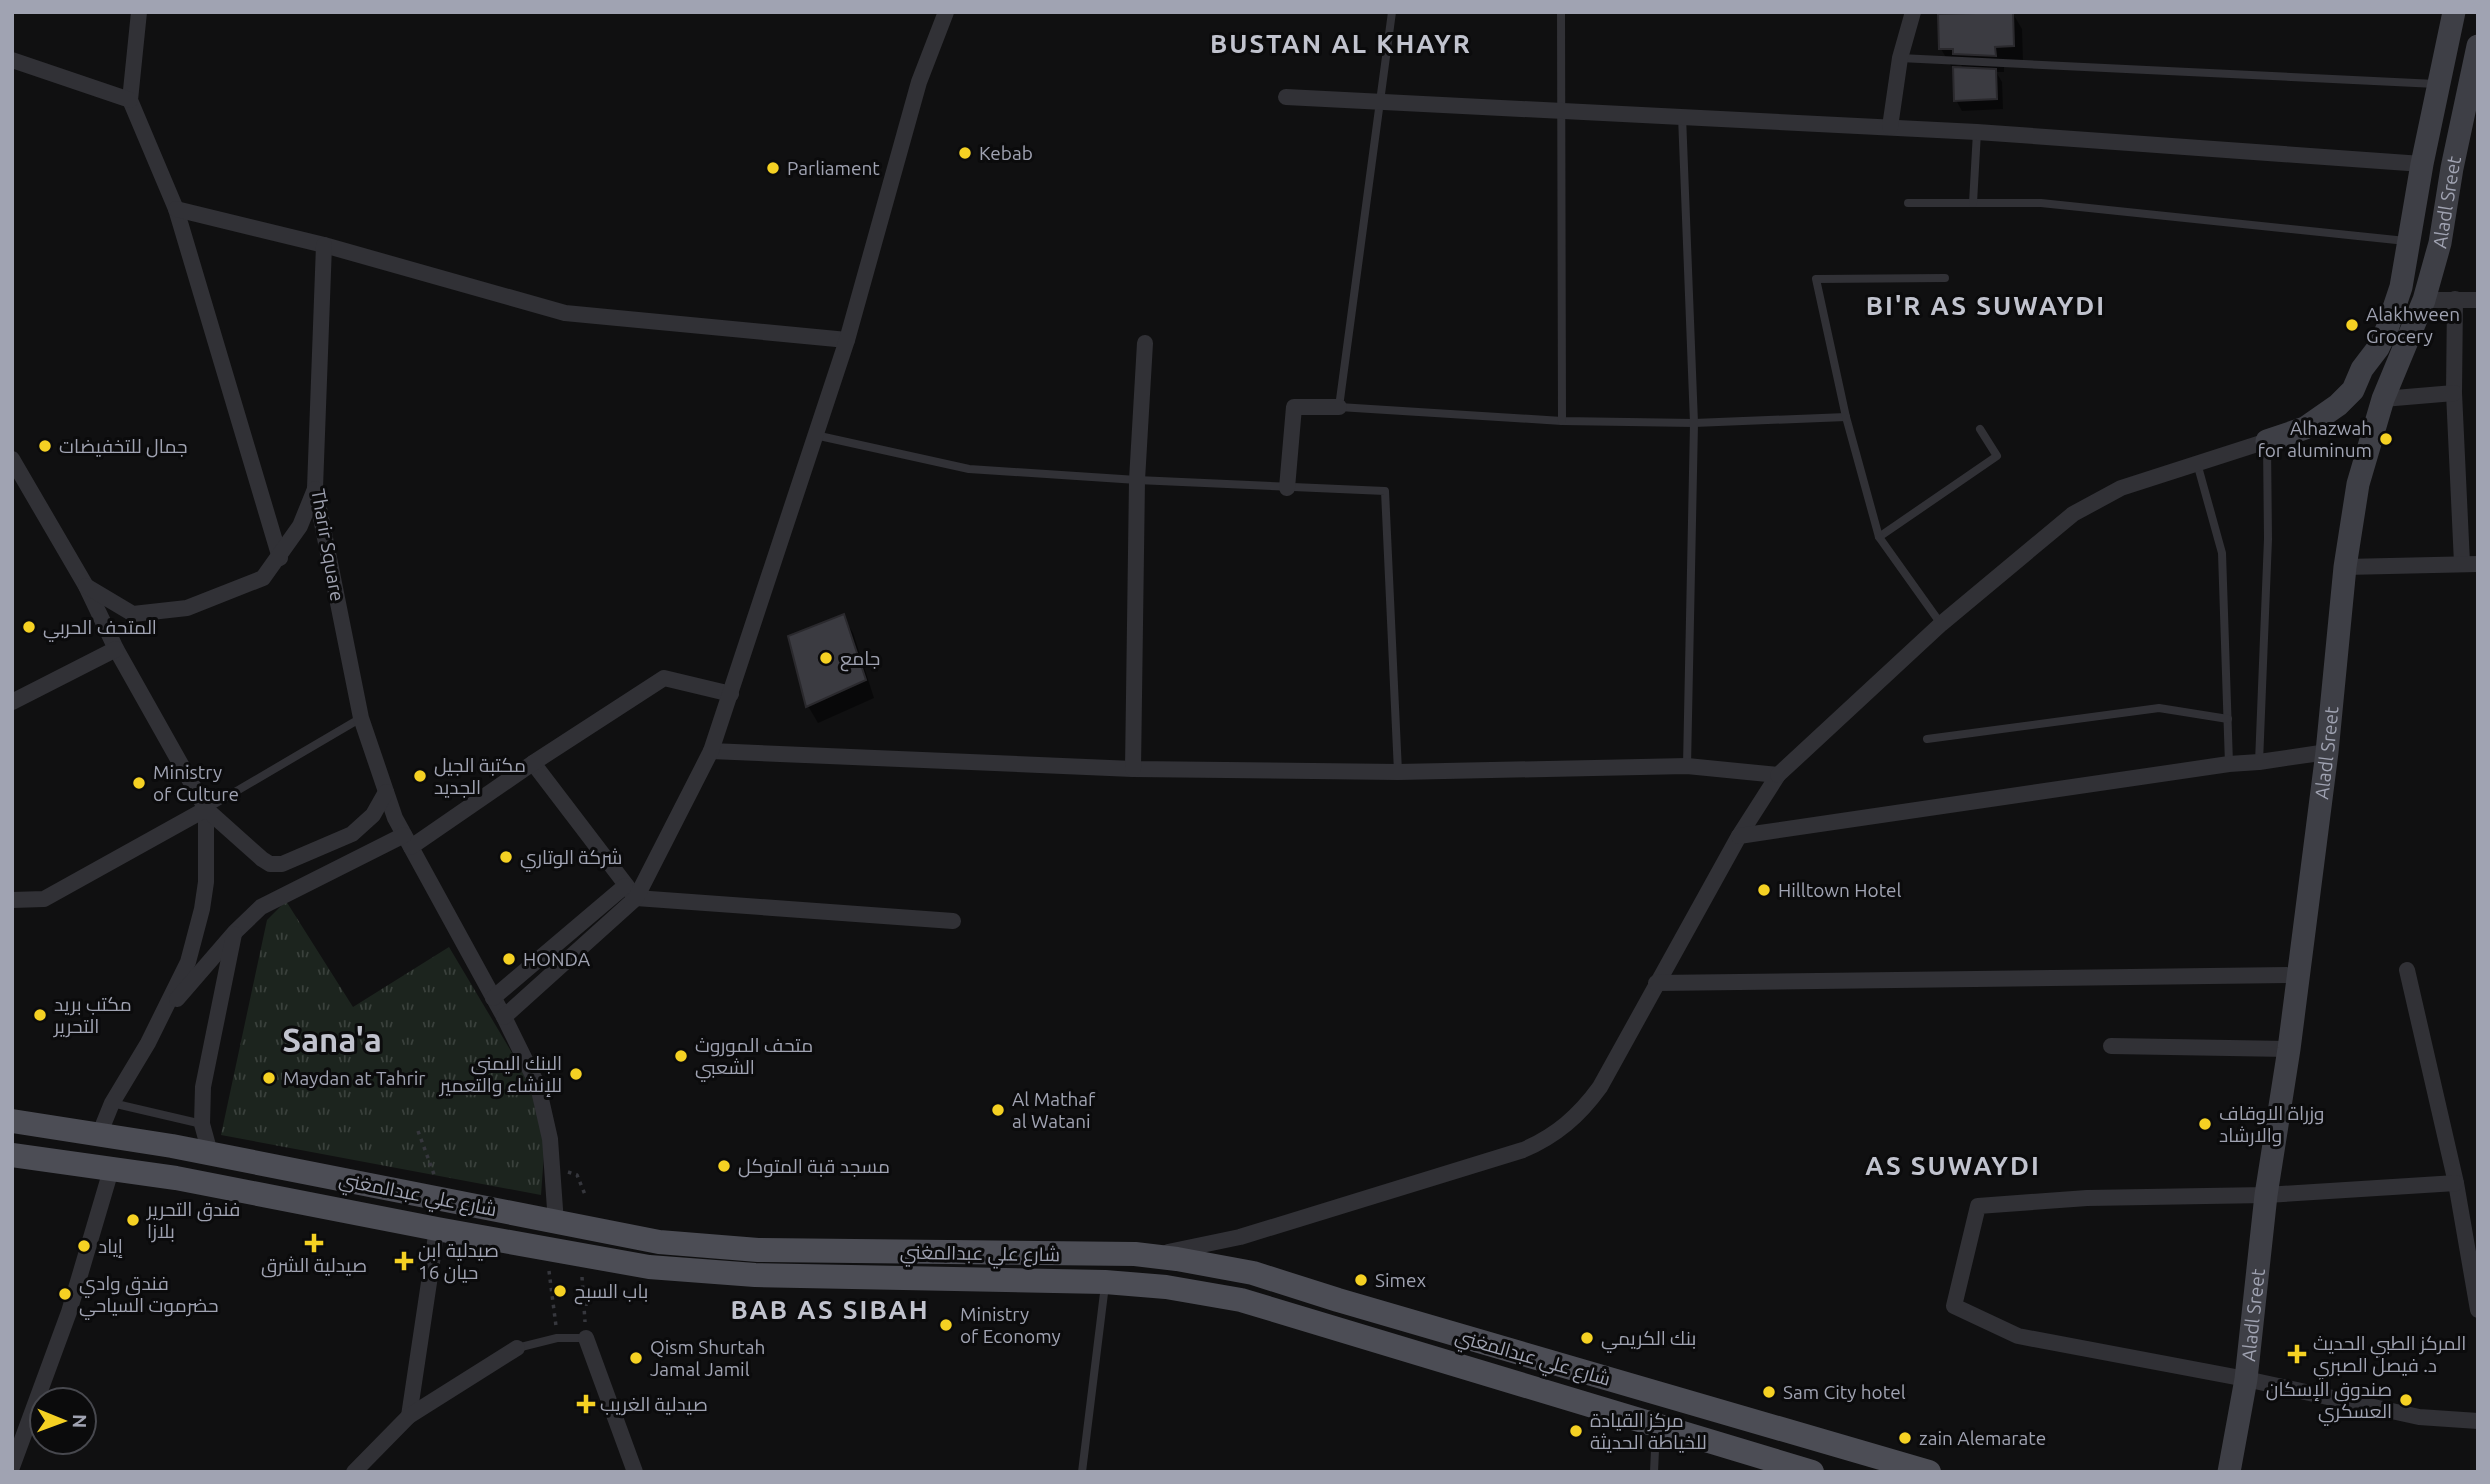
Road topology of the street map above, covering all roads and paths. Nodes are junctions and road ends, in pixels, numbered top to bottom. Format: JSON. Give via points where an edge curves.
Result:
{"nodes":[{"id":1,"x":139,"y":12,"type":"edge"},
{"id":2,"x":946,"y":12,"type":"edge"},
{"id":3,"x":1392,"y":12,"type":"edge"},
{"id":4,"x":1561,"y":12,"type":"edge"},
{"id":5,"x":1913,"y":12,"type":"edge"},
{"id":6,"x":2454,"y":12,"type":"edge"},
{"id":7,"x":2478,"y":46,"type":"edge"},
{"id":8,"x":1900,"y":58,"type":"junction"},
{"id":9,"x":12,"y":60,"type":"edge"},
{"id":10,"x":2439,"y":85,"type":"junction"},
{"id":11,"x":1286,"y":97,"type":"dead end"},
{"id":12,"x":130,"y":100,"type":"junction"},
{"id":13,"x":1380,"y":102,"type":"junction"},
{"id":14,"x":1561,"y":110,"type":"junction"},
{"id":15,"x":1682,"y":116,"type":"junction"},
{"id":16,"x":1890,"y":127,"type":"junction"},
{"id":17,"x":1977,"y":132,"type":"junction"},
{"id":18,"x":2422,"y":164,"type":"junction"},
{"id":19,"x":1908,"y":203,"type":"dead end"},
{"id":20,"x":1973,"y":203,"type":"junction"},
{"id":21,"x":176,"y":209,"type":"junction"},
{"id":22,"x":2409,"y":241,"type":"junction"},
{"id":23,"x":324,"y":245,"type":"junction"},
{"id":24,"x":1945,"y":278,"type":"dead end"},
{"id":25,"x":2455,"y":299,"type":"junction"},
{"id":26,"x":2424,"y":300,"type":"junction"},
{"id":27,"x":2478,"y":300,"type":"edge"},
{"id":28,"x":847,"y":340,"type":"junction"},
{"id":29,"x":1145,"y":343,"type":"dead end"},
{"id":30,"x":2454,"y":393,"type":"junction"},
{"id":31,"x":2383,"y":399,"type":"junction"},
{"id":32,"x":1339,"y":407,"type":"junction"},
{"id":33,"x":1846,"y":417,"type":"junction"},
{"id":34,"x":1562,"y":421,"type":"junction"},
{"id":35,"x":1694,"y":423,"type":"junction"},
{"id":36,"x":1980,"y":429,"type":"dead end"},
{"id":37,"x":816,"y":435,"type":"junction"},
{"id":38,"x":2267,"y":441,"type":"junction"},
{"id":39,"x":12,"y":459,"type":"edge"},
{"id":40,"x":2197,"y":463,"type":"junction"},
{"id":41,"x":1137,"y":480,"type":"junction"},
{"id":42,"x":316,"y":488,"type":"junction"},
{"id":43,"x":1287,"y":488,"type":"junction"},
{"id":44,"x":1879,"y":537,"type":"junction"},
{"id":45,"x":280,"y":558,"type":"junction"},
{"id":46,"x":2470,"y":564,"type":"edge"},
{"id":47,"x":2344,"y":567,"type":"junction"},
{"id":48,"x":86,"y":586,"type":"junction"},
{"id":49,"x":1941,"y":624,"type":"junction"},
{"id":50,"x":116,"y":649,"type":"junction"},
{"id":51,"x":731,"y":694,"type":"junction"},
{"id":52,"x":12,"y":702,"type":"edge"},
{"id":53,"x":361,"y":718,"type":"junction"},
{"id":54,"x":2228,"y":719,"type":"junction"},
{"id":55,"x":1927,"y":739,"type":"dead end"},
{"id":56,"x":711,"y":751,"type":"junction"},
{"id":57,"x":2326,"y":752,"type":"junction"},
{"id":58,"x":2259,"y":762,"type":"junction"},
{"id":59,"x":533,"y":763,"type":"junction"},
{"id":60,"x":2229,"y":764,"type":"junction"},
{"id":61,"x":1687,"y":766,"type":"junction"},
{"id":62,"x":1133,"y":769,"type":"junction"},
{"id":63,"x":1398,"y":772,"type":"junction"},
{"id":64,"x":1778,"y":775,"type":"junction"},
{"id":65,"x":386,"y":792,"type":"junction"},
{"id":66,"x":206,"y":810,"type":"junction"},
{"id":67,"x":1739,"y":836,"type":"junction"},
{"id":68,"x":408,"y":841,"type":"junction"},
{"id":69,"x":630,"y":892,"type":"junction"},
{"id":70,"x":12,"y":900,"type":"edge"},
{"id":71,"x":953,"y":921,"type":"dead end"},
{"id":72,"x":235,"y":932,"type":"junction"},
{"id":73,"x":2407,"y":971,"type":"dead end"},
{"id":74,"x":2297,"y":975,"type":"junction"},
{"id":75,"x":1656,"y":983,"type":"junction"},
{"id":76,"x":493,"y":998,"type":"junction"},
{"id":77,"x":504,"y":1017,"type":"junction"},
{"id":78,"x":160,"y":1018,"type":"junction"},
{"id":79,"x":2111,"y":1046,"type":"dead end"},
{"id":80,"x":2289,"y":1049,"type":"junction"},
{"id":81,"x":112,"y":1103,"type":"junction"},
{"id":82,"x":12,"y":1121,"type":"edge"},
{"id":83,"x":202,"y":1124,"type":"junction"},
{"id":84,"x":418,"y":1130,"type":"dead end"},
{"id":85,"x":99,"y":1135,"type":"junction"},
{"id":86,"x":210,"y":1153,"type":"junction"},
{"id":87,"x":12,"y":1156,"type":"edge"},
{"id":88,"x":111,"y":1170,"type":"junction"},
{"id":89,"x":577,"y":1175,"type":"dead end"},
{"id":90,"x":437,"y":1182,"type":"dead end"},
{"id":91,"x":2456,"y":1183,"type":"junction"},
{"id":92,"x":2266,"y":1195,"type":"junction"},
{"id":93,"x":586,"y":1197,"type":"dead end"},
{"id":94,"x":556,"y":1223,"type":"junction"},
{"id":95,"x":437,"y":1229,"type":"junction"},
{"id":96,"x":547,"y":1250,"type":"junction"},
{"id":97,"x":581,"y":1254,"type":"junction"},
{"id":98,"x":1149,"y":1256,"type":"junction"},
{"id":99,"x":1252,"y":1273,"type":"junction"},
{"id":100,"x":1105,"y":1282,"type":"junction"},
{"id":101,"x":586,"y":1295,"type":"dead end"},
{"id":102,"x":1241,"y":1300,"type":"junction"},
{"id":103,"x":2478,"y":1310,"type":"edge"},
{"id":104,"x":557,"y":1338,"type":"junction"},
{"id":105,"x":586,"y":1338,"type":"joint"},
{"id":106,"x":517,"y":1348,"type":"joint"},
{"id":107,"x":2246,"y":1379,"type":"junction"},
{"id":108,"x":409,"y":1416,"type":"junction"},
{"id":109,"x":2478,"y":1421,"type":"edge"},
{"id":110,"x":1656,"y":1425,"type":"junction"},
{"id":111,"x":12,"y":1467,"type":"edge"},
{"id":112,"x":354,"y":1472,"type":"edge"},
{"id":113,"x":635,"y":1472,"type":"edge"},
{"id":114,"x":1082,"y":1472,"type":"edge"},
{"id":115,"x":1654,"y":1472,"type":"edge"},
{"id":116,"x":1812,"y":1472,"type":"edge"},
{"id":117,"x":1929,"y":1472,"type":"edge"},
{"id":118,"x":2229,"y":1472,"type":"edge"}],
"edges":[{"from":1,"to":12,"type":"street"},
{"from":2,"to":28,"type":"street","via":[[919,82]]},
{"from":3,"to":13,"type":"lane"},
{"from":4,"to":14,"type":"lane"},
{"from":5,"to":8,"type":"street"},
{"from":6,"to":10,"type":"street","name":"Aladl Sreet"},
{"from":7,"to":26,"type":"street","name":"Aladl Sreet","via":[[2440,243]]},
{"from":8,"to":10,"type":"lane"},
{"from":8,"to":16,"type":"street"},
{"from":9,"to":12,"type":"street"},
{"from":10,"to":18,"type":"street","name":"Aladl Sreet"},
{"from":11,"to":13,"type":"street"},
{"from":12,"to":21,"type":"street"},
{"from":13,"to":14,"type":"street"},
{"from":13,"to":32,"type":"lane"},
{"from":14,"to":15,"type":"street"},
{"from":14,"to":34,"type":"lane"},
{"from":15,"to":16,"type":"street"},
{"from":15,"to":35,"type":"lane"},
{"from":16,"to":17,"type":"street"},
{"from":17,"to":18,"type":"street"},
{"from":17,"to":20,"type":"lane"},
{"from":18,"to":22,"type":"street","name":"Aladl Sreet"},
{"from":19,"to":20,"type":"lane"},
{"from":20,"to":22,"type":"lane","via":[[2041,203]]},
{"from":21,"to":23,"type":"street"},
{"from":21,"to":45,"type":"street"},
{"from":22,"to":38,"type":"street","name":"Aladl Sreet","via":[[2395,308],[2353,390],[2322,418]]},
{"from":23,"to":28,"type":"street","via":[[565,313]]},
{"from":23,"to":42,"type":"street","name":"Tharir Square"},
{"from":24,"to":33,"type":"lane","via":[[1816,279]]},
{"from":25,"to":26,"type":"street"},
{"from":25,"to":27,"type":"street"},
{"from":25,"to":30,"type":"street"},
{"from":26,"to":31,"type":"street","name":"Aladl Sreet"},
{"from":28,"to":37,"type":"street"},
{"from":29,"to":41,"type":"street"},
{"from":30,"to":31,"type":"street"},
{"from":30,"to":46,"type":"street"},
{"from":31,"to":47,"type":"street","name":"Aladl Sreet","via":[[2358,484]]},
{"from":32,"to":34,"type":"lane"},
{"from":32,"to":43,"type":"street","via":[[1294,407]]},
{"from":33,"to":35,"type":"lane"},
{"from":33,"to":44,"type":"lane"},
{"from":34,"to":35,"type":"lane"},
{"from":35,"to":61,"type":"lane"},
{"from":36,"to":44,"type":"lane","via":[[1997,456]]},
{"from":37,"to":41,"type":"lane","via":[[969,469]]},
{"from":37,"to":51,"type":"street"},
{"from":38,"to":40,"type":"street"},
{"from":38,"to":58,"type":"lane"},
{"from":39,"to":48,"type":"street"},
{"from":40,"to":49,"type":"street","via":[[2121,488],[2073,514]]},
{"from":40,"to":54,"type":"lane","via":[[2222,553]]},
{"from":41,"to":43,"type":"lane"},
{"from":41,"to":62,"type":"street"},
{"from":42,"to":45,"type":"street"},
{"from":42,"to":53,"type":"street","name":"Tharir Square"},
{"from":43,"to":63,"type":"lane","via":[[1385,491]]},
{"from":44,"to":49,"type":"lane"},
{"from":45,"to":48,"type":"street","via":[[263,578],[187,608],[133,614]]},
{"from":46,"to":47,"type":"street"},
{"from":47,"to":57,"type":"street","name":"Aladl Sreet"},
{"from":48,"to":50,"type":"street"},
{"from":49,"to":64,"type":"street"},
{"from":50,"to":52,"type":"street"},
{"from":50,"to":66,"type":"street"},
{"from":51,"to":56,"type":"street"},
{"from":51,"to":59,"type":"street","via":[[664,678]]},
{"from":53,"to":65,"type":"street","name":"Tharir Square"},
{"from":53,"to":66,"type":"lane"},
{"from":54,"to":55,"type":"lane","via":[[2159,708]]},
{"from":54,"to":60,"type":"lane"},
{"from":56,"to":62,"type":"street"},
{"from":56,"to":69,"type":"street"},
{"from":57,"to":58,"type":"street"},
{"from":57,"to":74,"type":"street","name":"Aladl Sreet"},
{"from":58,"to":60,"type":"street"},
{"from":59,"to":68,"type":"street"},
{"from":59,"to":69,"type":"street"},
{"from":60,"to":67,"type":"street"},
{"from":61,"to":63,"type":"street"},
{"from":61,"to":64,"type":"street"},
{"from":62,"to":63,"type":"street"},
{"from":64,"to":67,"type":"street"},
{"from":65,"to":66,"type":"street","via":[[373,815],[352,834],[282,864],[262,859]]},
{"from":65,"to":68,"type":"street","name":"Tharir Square"},
{"from":66,"to":70,"type":"street","via":[[44,899]]},
{"from":66,"to":78,"type":"street","via":[[206,882],[200,922],[188,962]]},
{"from":67,"to":75,"type":"street"},
{"from":68,"to":72,"type":"street","via":[[276,898]]},
{"from":68,"to":76,"type":"street","name":"Tharir Square"},
{"from":69,"to":71,"type":"street"},
{"from":69,"to":76,"type":"street"},
{"from":69,"to":77,"type":"street"},
{"from":72,"to":78,"type":"street"},
{"from":72,"to":83,"type":"street","via":[[206,1065]]},
{"from":73,"to":91,"type":"street"},
{"from":74,"to":75,"type":"street"},
{"from":74,"to":80,"type":"street","name":"Aladl Sreet"},
{"from":75,"to":98,"type":"street","via":[[1590,1101],[1567,1125],[1538,1143],[1240,1237]]},
{"from":76,"to":77,"type":"street","name":"Tharir Square"},
{"from":77,"to":94,"type":"street","name":"Tharir Square","via":[[538,1086],[545,1112]]},
{"from":78,"to":81,"type":"street"},
{"from":79,"to":80,"type":"street"},
{"from":80,"to":92,"type":"street","name":"Aladl Sreet"},
{"from":81,"to":83,"type":"lane"},
{"from":81,"to":85,"type":"street"},
{"from":82,"to":85,"type":"main road","name":"شارع علي عبدالمغني"},
{"from":83,"to":86,"type":"street"},
{"from":84,"to":90,"type":"path"},
{"from":85,"to":86,"type":"main road","name":"شارع علي عبدالمغني"},
{"from":86,"to":94,"type":"main road","name":"شارع علي عبدالمغني"},
{"from":87,"to":88,"type":"main road","name":"شارع علي عبدالمغني"},
{"from":88,"to":95,"type":"main road","name":"شارع علي عبدالمغني","via":[[176,1178]]},
{"from":88,"to":111,"type":"street","via":[[69,1312]]},
{"from":89,"to":93,"type":"path"},
{"from":91,"to":92,"type":"street"},
{"from":91,"to":103,"type":"street"},
{"from":92,"to":107,"type":"street","name":"Aladl Sreet"},
{"from":92,"to":107,"type":"street","via":[[2087,1198],[1978,1206],[1954,1306],[2018,1336]]},
{"from":94,"to":98,"type":"main road","name":"شارع علي عبدالمغني","via":[[659,1242],[758,1250]]},
{"from":95,"to":96,"type":"main road","name":"شارع علي عبدالمغني"},
{"from":95,"to":108,"type":"street"},
{"from":96,"to":97,"type":"main road","name":"شارع علي عبدالمغني"},
{"from":96,"to":104,"type":"path"},
{"from":97,"to":100,"type":"main road","name":"شارع علي عبدالمغني","via":[[649,1267],[755,1275]]},
{"from":97,"to":101,"type":"path","via":[[586,1333]]},
{"from":98,"to":99,"type":"main road","name":"شارع علي عبدالمغني"},
{"from":99,"to":102,"type":"main road"},
{"from":99,"to":117,"type":"main road","name":"شارع علي عبدالمغني"},
{"from":100,"to":102,"type":"main road","name":"شارع علي عبدالمغني"},
{"from":100,"to":114,"type":"lane"},
{"from":102,"to":110,"type":"main road","name":"شارع علي عبدالمغني"},
{"from":104,"to":105,"type":"lane"},
{"from":104,"to":106,"type":"lane"},
{"from":105,"to":113,"type":"street"},
{"from":106,"to":108,"type":"street"},
{"from":107,"to":109,"type":"street","via":[[2419,1417]]},
{"from":107,"to":118,"type":"street","name":"Aladl Sreet"},
{"from":108,"to":112,"type":"street"},
{"from":110,"to":115,"type":"lane"},
{"from":110,"to":116,"type":"main road","name":"شارع علي عبدالمغني"}]}
